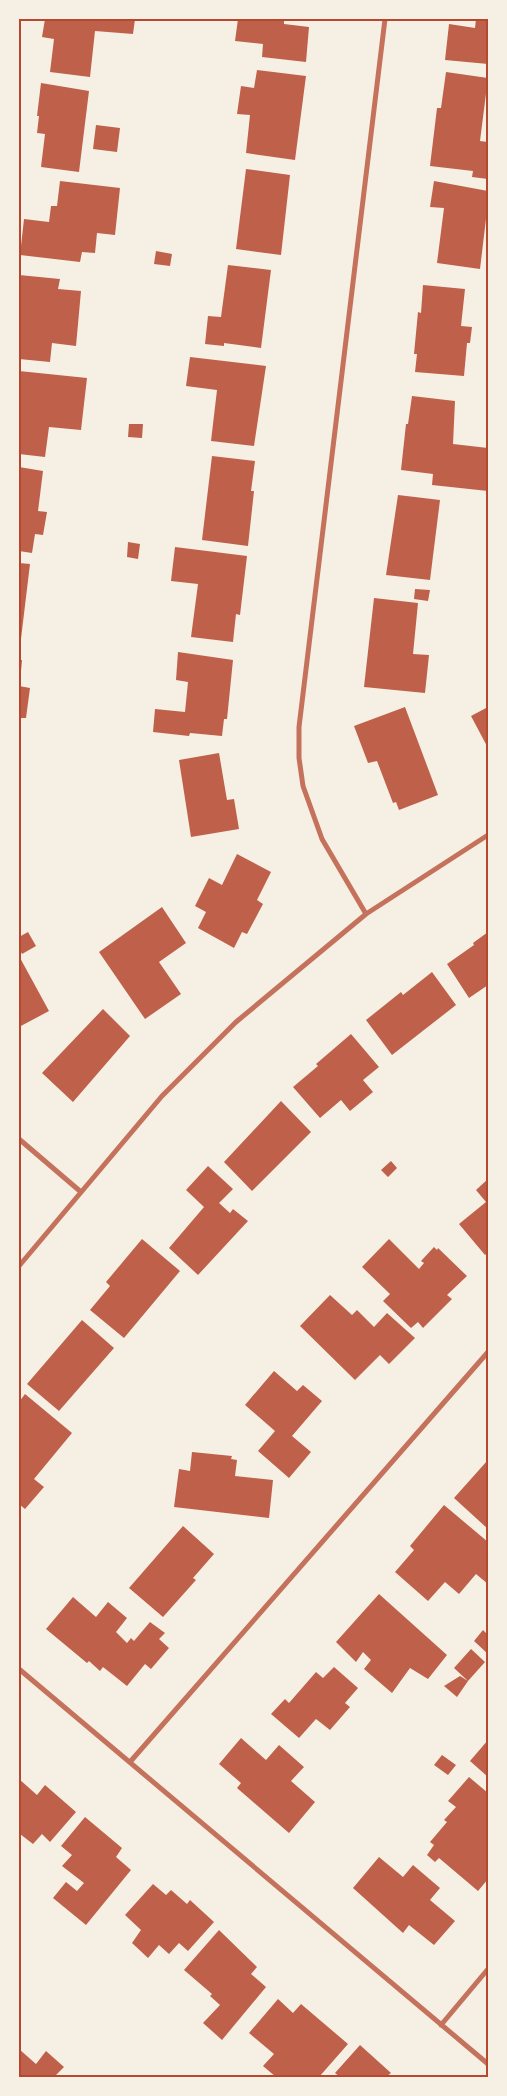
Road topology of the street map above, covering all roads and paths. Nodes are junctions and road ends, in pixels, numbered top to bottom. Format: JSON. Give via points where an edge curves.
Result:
{"nodes":[{"id":1,"x":385,"y":19,"type":"edge"},
{"id":2,"x":488,"y":835,"type":"edge"},
{"id":3,"x":366,"y":914,"type":"junction"},
{"id":4,"x":19,"y":1138,"type":"edge"},
{"id":5,"x":81,"y":1192,"type":"junction"},
{"id":6,"x":19,"y":1266,"type":"edge"},
{"id":7,"x":488,"y":1352,"type":"edge"},
{"id":8,"x":19,"y":1669,"type":"edge"},
{"id":9,"x":130,"y":1762,"type":"junction"},
{"id":10,"x":488,"y":1969,"type":"edge"},
{"id":11,"x":441,"y":2025,"type":"junction"},
{"id":12,"x":488,"y":2064,"type":"edge"}],
"edges":[{"from":1,"to":3,"type":"street","via":[[299,727],[303,786],[322,839]]},
{"from":2,"to":3,"type":"street"},
{"from":3,"to":5,"type":"street","via":[[236,1022],[162,1096]]},
{"from":4,"to":5,"type":"street"},
{"from":5,"to":6,"type":"street"},
{"from":7,"to":9,"type":"street"},
{"from":8,"to":9,"type":"street"},
{"from":9,"to":11,"type":"street"},
{"from":10,"to":11,"type":"street"},
{"from":11,"to":12,"type":"street"}]}
